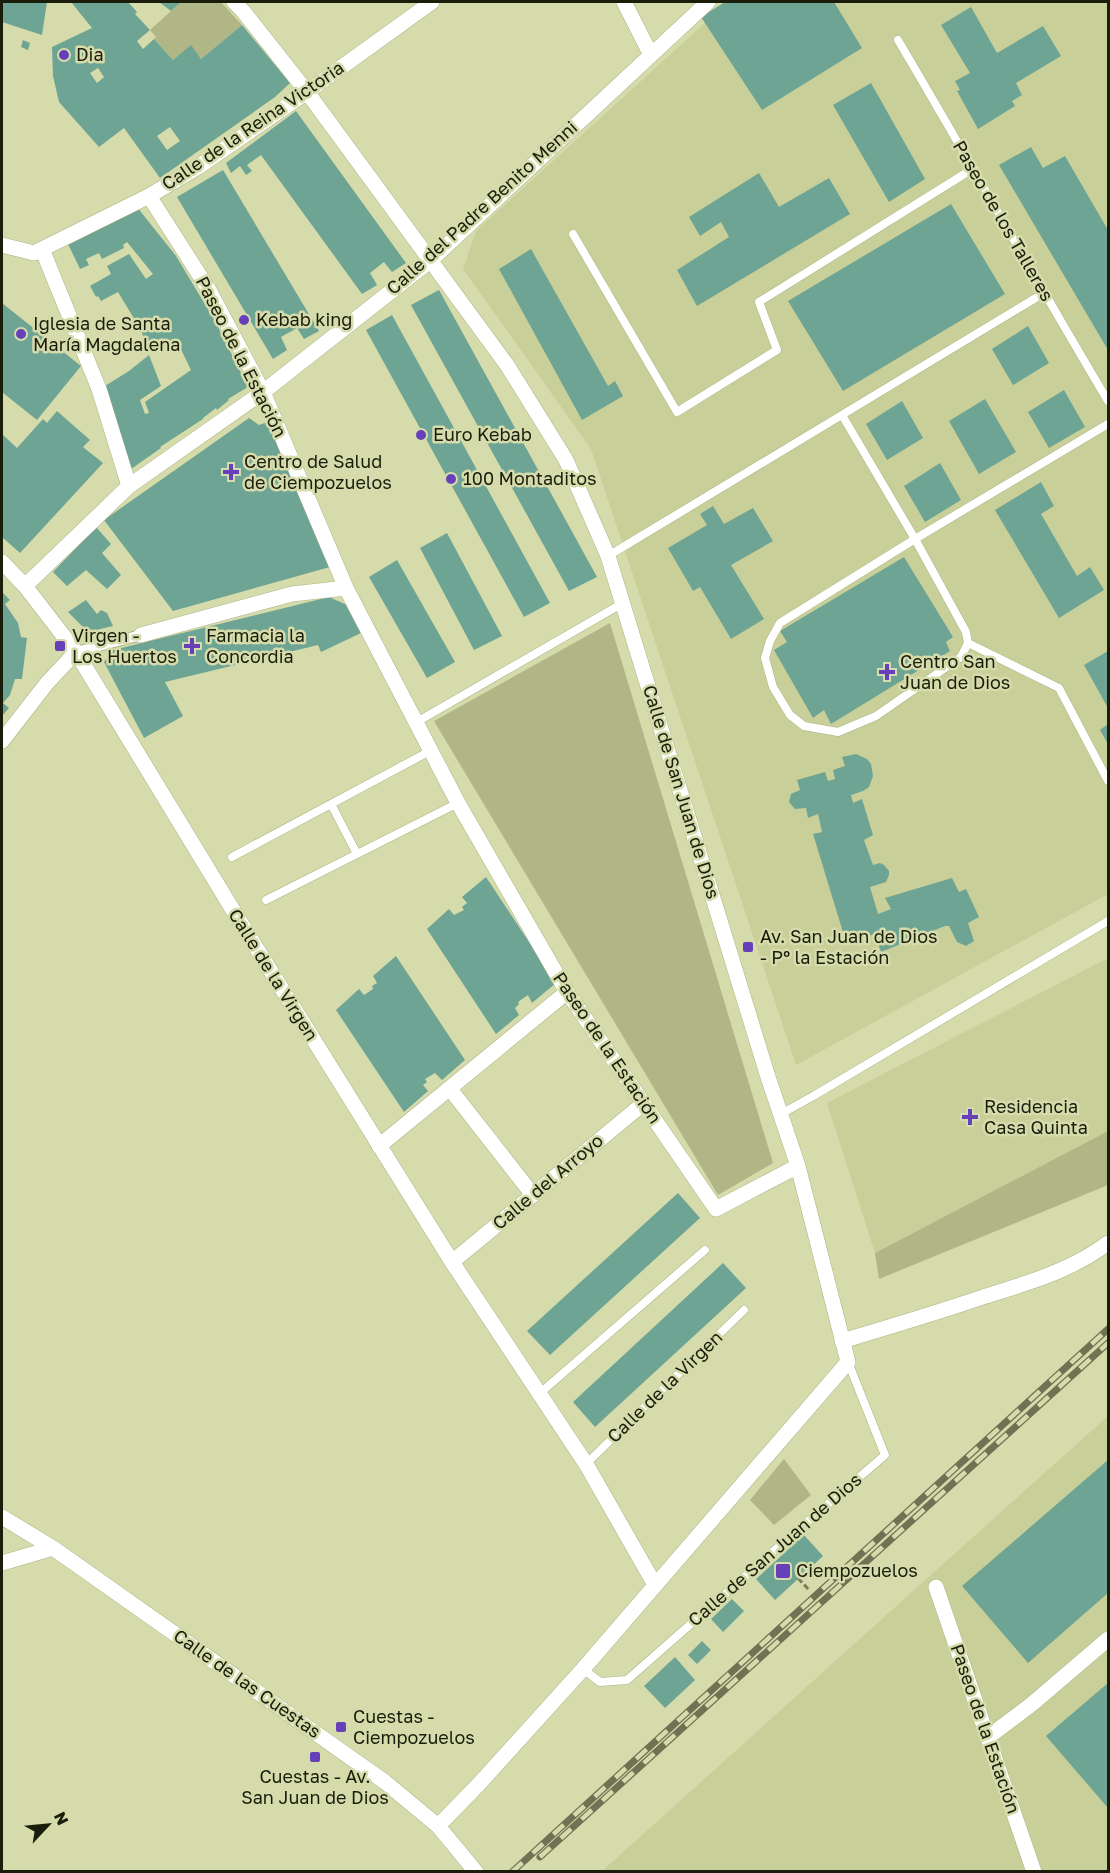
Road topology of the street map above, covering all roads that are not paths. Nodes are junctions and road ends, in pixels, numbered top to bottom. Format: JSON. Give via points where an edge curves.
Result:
{"nodes":[{"id":1,"x":234,"y":2,"type":"edge"},
{"id":2,"x":432,"y":2,"type":"edge"},
{"id":3,"x":624,"y":2,"type":"edge"},
{"id":4,"x":708,"y":2,"type":"edge"},
{"id":5,"x":898,"y":40,"type":"dead end"},
{"id":6,"x":651,"y":55,"type":"junction"},
{"id":7,"x":307,"y":92,"type":"junction"},
{"id":8,"x":974,"y":168,"type":"junction"},
{"id":9,"x":149,"y":196,"type":"junction"},
{"id":10,"x":573,"y":234,"type":"dead end"},
{"id":11,"x":2,"y":245,"type":"edge"},
{"id":12,"x":38,"y":251,"type":"junction"},
{"id":13,"x":431,"y":260,"type":"junction"},
{"id":14,"x":1044,"y":293,"type":"junction"},
{"id":15,"x":263,"y":392,"type":"junction"},
{"id":16,"x":1108,"y":401,"type":"edge"},
{"id":17,"x":842,"y":415,"type":"junction"},
{"id":18,"x":1108,"y":424,"type":"edge"},
{"id":19,"x":129,"y":486,"type":"junction"},
{"id":20,"x":915,"y":539,"type":"junction"},
{"id":21,"x":608,"y":556,"type":"junction"},
{"id":22,"x":2,"y":562,"type":"edge"},
{"id":23,"x":25,"y":586,"type":"junction"},
{"id":24,"x":346,"y":588,"type":"junction"},
{"id":25,"x":622,"y":603,"type":"junction"},
{"id":26,"x":141,"y":635,"type":"joint"},
{"id":27,"x":968,"y":643,"type":"junction"},
{"id":28,"x":76,"y":652,"type":"junction"},
{"id":29,"x":415,"y":723,"type":"junction"},
{"id":30,"x":2,"y":741,"type":"edge"},
{"id":31,"x":430,"y":751,"type":"junction"},
{"id":32,"x":1108,"y":781,"type":"edge"},
{"id":33,"x":458,"y":803,"type":"junction"},
{"id":34,"x":332,"y":804,"type":"junction"},
{"id":35,"x":357,"y":854,"type":"junction"},
{"id":36,"x":232,"y":857,"type":"dead end"},
{"id":37,"x":266,"y":900,"type":"dead end"},
{"id":38,"x":1108,"y":921,"type":"edge"},
{"id":39,"x":567,"y":992,"type":"junction"},
{"id":40,"x":450,"y":1089,"type":"junction"},
{"id":41,"x":644,"y":1103,"type":"junction"},
{"id":42,"x":780,"y":1114,"type":"junction"},
{"id":43,"x":380,"y":1146,"type":"junction"},
{"id":44,"x":798,"y":1166,"type":"junction"},
{"id":45,"x":533,"y":1195,"type":"junction"},
{"id":46,"x":1108,"y":1243,"type":"edge"},
{"id":47,"x":705,"y":1250,"type":"dead end"},
{"id":48,"x":452,"y":1262,"type":"junction"},
{"id":49,"x":744,"y":1310,"type":"dead end"},
{"id":50,"x":842,"y":1341,"type":"junction"},
{"id":51,"x":848,"y":1362,"type":"junction"},
{"id":52,"x":539,"y":1394,"type":"junction"},
{"id":53,"x":586,"y":1464,"type":"junction"},
{"id":54,"x":2,"y":1517,"type":"edge"},
{"id":55,"x":53,"y":1548,"type":"junction"},
{"id":56,"x":2,"y":1563,"type":"edge"},
{"id":57,"x":655,"y":1585,"type":"junction"},
{"id":58,"x":936,"y":1587,"type":"dead end"},
{"id":59,"x":1108,"y":1639,"type":"edge"},
{"id":60,"x":583,"y":1669,"type":"junction"},
{"id":61,"x":988,"y":1737,"type":"junction"},
{"id":62,"x":438,"y":1826,"type":"junction"},
{"id":63,"x":476,"y":1872,"type":"edge"},
{"id":64,"x":1034,"y":1872,"type":"edge"}],
"edges":[{"from":1,"to":7,"type":"street","name":"Calle de San Juan de Dios"},
{"from":2,"to":7,"type":"street","name":"Calle de la Reina Victoria"},
{"from":3,"to":6,"type":"street"},
{"from":4,"to":6,"type":"street","name":"Calle del Padre Benito Menni"},
{"from":5,"to":8,"type":"lane","name":"Paseo de los Talleres"},
{"from":6,"to":13,"type":"street","name":"Calle del Padre Benito Menni"},
{"from":7,"to":9,"type":"street","name":"Calle de la Reina Victoria"},
{"from":7,"to":13,"type":"street","name":"Calle de San Juan de Dios"},
{"from":8,"to":10,"type":"lane","via":[[759,302],[777,350],[677,412]]},
{"from":8,"to":14,"type":"lane","name":"Paseo de los Talleres"},
{"from":9,"to":12,"type":"street","name":"Calle de la Reina Victoria"},
{"from":9,"to":15,"type":"street","name":"Paseo de la Estación","via":[[209,290]]},
{"from":11,"to":12,"type":"street"},
{"from":12,"to":19,"type":"street","via":[[99,389]]},
{"from":13,"to":15,"type":"street","name":"Calle del Padre Benito Menni"},
{"from":13,"to":21,"type":"street","name":"Calle de San Juan de Dios","via":[[507,365],[566,460]]},
{"from":14,"to":16,"type":"lane","name":"Paseo de los Talleres"},
{"from":14,"to":17,"type":"lane"},
{"from":15,"to":19,"type":"street","name":"Calle del Padre Benito Menni"},
{"from":15,"to":24,"type":"street","name":"Paseo de la Estación"},
{"from":17,"to":20,"type":"lane"},
{"from":17,"to":21,"type":"lane"},
{"from":18,"to":20,"type":"lane"},
{"from":19,"to":23,"type":"street","name":"Calle del Padre Benito Menni"},
{"from":20,"to":27,"type":"lane","via":[[966,632]]},
{"from":20,"to":27,"type":"lane","via":[[780,623],[765,658],[773,687],[790,715],[804,726],[838,732],[876,717],[961,657]]},
{"from":21,"to":25,"type":"street","name":"Calle de San Juan de Dios"},
{"from":22,"to":23,"type":"street","name":"Calle de la Virgen"},
{"from":23,"to":28,"type":"street","name":"Calle de la Virgen"},
{"from":24,"to":26,"type":"street","via":[[292,594]]},
{"from":24,"to":29,"type":"street","name":"Paseo de la Estación"},
{"from":25,"to":29,"type":"lane"},
{"from":25,"to":42,"type":"street","name":"Calle de San Juan de Dios"},
{"from":26,"to":28,"type":"street"},
{"from":27,"to":32,"type":"lane","via":[[1059,688]]},
{"from":28,"to":30,"type":"street"},
{"from":28,"to":43,"type":"street","name":"Calle de la Virgen"},
{"from":29,"to":31,"type":"street","name":"Paseo de la Estación"},
{"from":31,"to":33,"type":"street","name":"Paseo de la Estación"},
{"from":31,"to":34,"type":"lane"},
{"from":33,"to":35,"type":"lane"},
{"from":33,"to":39,"type":"street","name":"Paseo de la Estación"},
{"from":34,"to":35,"type":"lane"},
{"from":34,"to":36,"type":"lane"},
{"from":35,"to":37,"type":"lane"},
{"from":38,"to":42,"type":"lane"},
{"from":39,"to":40,"type":"street"},
{"from":39,"to":41,"type":"street","name":"Paseo de la Estación"},
{"from":40,"to":43,"type":"street"},
{"from":40,"to":45,"type":"street"},
{"from":41,"to":44,"type":"street","name":"Paseo de la Estación","via":[[716,1209]]},
{"from":41,"to":45,"type":"street","name":"Calle del Arroyo"},
{"from":42,"to":44,"type":"street","name":"Calle de San Juan de Dios"},
{"from":43,"to":48,"type":"street","name":"Calle de la Virgen"},
{"from":44,"to":50,"type":"street","name":"Calle de San Juan de Dios"},
{"from":45,"to":48,"type":"street","name":"Calle del Arroyo"},
{"from":46,"to":50,"type":"street","via":[[1055,1274]]},
{"from":47,"to":52,"type":"lane"},
{"from":48,"to":52,"type":"street","name":"Calle de la Virgen"},
{"from":49,"to":53,"type":"lane","name":"Calle de la Virgen"},
{"from":50,"to":51,"type":"street","name":"Calle de San Juan de Dios"},
{"from":51,"to":57,"type":"street"},
{"from":51,"to":60,"type":"lane","name":"Calle de San Juan de Dios","via":[[885,1455],[627,1680],[600,1682]]},
{"from":52,"to":53,"type":"street","name":"Calle de la Virgen"},
{"from":53,"to":57,"type":"street","name":"Calle de la Virgen"},
{"from":54,"to":55,"type":"street","name":"Calle de las Cuestas"},
{"from":55,"to":56,"type":"street"},
{"from":55,"to":62,"type":"street","name":"Calle de las Cuestas","via":[[385,1782]]},
{"from":57,"to":60,"type":"street"},
{"from":58,"to":61,"type":"street","name":"Paseo de la Estación"},
{"from":59,"to":61,"type":"street"},
{"from":60,"to":62,"type":"street"},
{"from":61,"to":64,"type":"street","name":"Paseo de la Estación"},
{"from":62,"to":63,"type":"street","name":"Calle de las Cuestas"}]}
